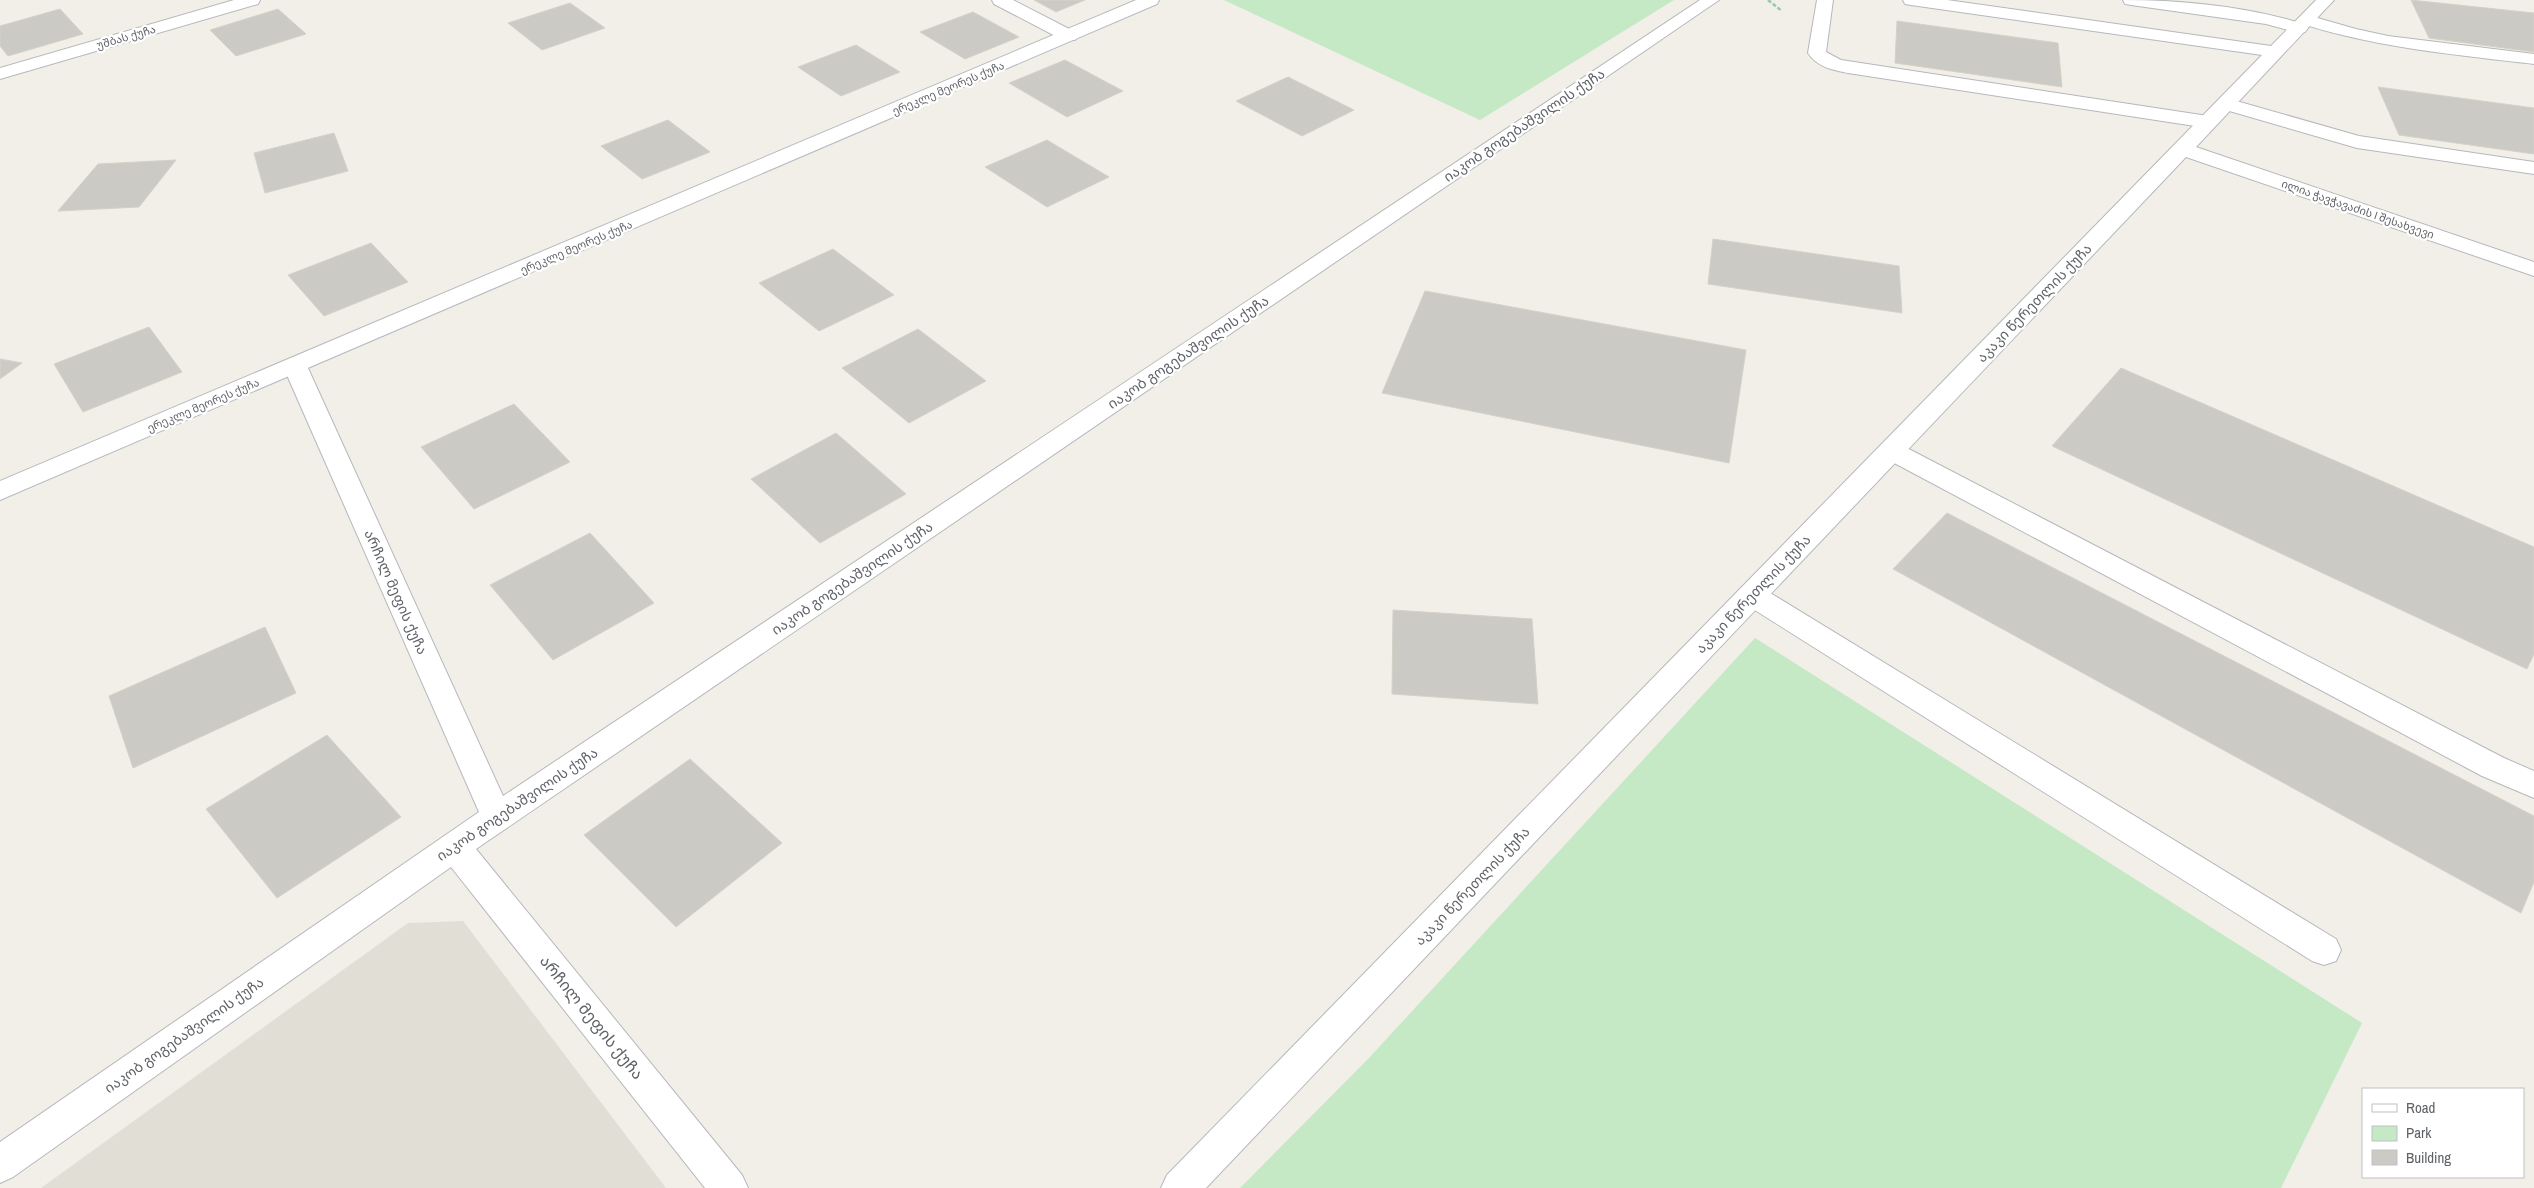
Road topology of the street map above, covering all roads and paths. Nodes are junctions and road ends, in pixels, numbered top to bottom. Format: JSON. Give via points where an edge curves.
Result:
{"nodes":[{"id":1,"x":252,"y":0,"type":"edge"},
{"id":2,"x":1000,"y":0,"type":"edge"},
{"id":3,"x":1151,"y":0,"type":"edge"},
{"id":4,"x":1711,"y":0,"type":"edge"},
{"id":5,"x":1825,"y":0,"type":"edge"},
{"id":6,"x":1912,"y":0,"type":"edge"},
{"id":7,"x":2131,"y":0,"type":"edge"},
{"id":8,"x":2326,"y":0,"type":"edge"},
{"id":9,"x":2303,"y":24,"type":"junction"},
{"id":10,"x":1069,"y":36,"type":"junction"},
{"id":11,"x":2276,"y":52,"type":"junction"},
{"id":12,"x":2534,"y":59,"type":"edge"},
{"id":13,"x":0,"y":74,"type":"edge"},
{"id":14,"x":2217,"y":113,"type":"junction"},
{"id":15,"x":2182,"y":149,"type":"junction"},
{"id":16,"x":2534,"y":168,"type":"edge"},
{"id":17,"x":2534,"y":269,"type":"edge"},
{"id":18,"x":295,"y":366,"type":"junction"},
{"id":19,"x":1892,"y":450,"type":"junction"},
{"id":20,"x":0,"y":491,"type":"edge"},
{"id":21,"x":1752,"y":596,"type":"junction"},
{"id":22,"x":2534,"y":785,"type":"edge"},
{"id":23,"x":497,"y":817,"type":"junction"},
{"id":24,"x":454,"y":846,"type":"junction"},
{"id":25,"x":2324,"y":950,"type":"dead end"},
{"id":26,"x":0,"y":1164,"type":"edge"},
{"id":27,"x":729,"y":1188,"type":"edge"},
{"id":28,"x":1180,"y":1188,"type":"edge"}],
"edges":[{"from":1,"to":13,"type":"street","name":"უშბას ქუჩა"},
{"from":2,"to":10,"type":"street"},
{"from":3,"to":10,"type":"street","name":"ერეკლე მეორეს ქუჩა"},
{"from":4,"to":23,"type":"street","name":"იაკობ გოგებაშვილის ქუჩა"},
{"from":5,"to":14,"type":"street","via":[[1817,53],[1822,59],[1848,68]]},
{"from":6,"to":11,"type":"street"},
{"from":7,"to":9,"type":"street"},
{"from":8,"to":9,"type":"street","name":"აკაკი წერეთლის ქუჩა"},
{"from":9,"to":11,"type":"street","name":"აკაკი წერეთლის ქუჩა"},
{"from":9,"to":12,"type":"street","via":[[2388,41]]},
{"from":10,"to":18,"type":"street","name":"ერეკლე მეორეს ქუჩა"},
{"from":11,"to":14,"type":"street","name":"აკაკი წერეთლის ქუჩა"},
{"from":14,"to":15,"type":"street","name":"აკაკი წერეთლის ქუჩა"},
{"from":14,"to":16,"type":"street","via":[[2357,142]]},
{"from":15,"to":17,"type":"street","name":"ილია ჭავჭავაძის I შესახვევი"},
{"from":15,"to":19,"type":"street","name":"აკაკი წერეთლის ქუჩა"},
{"from":18,"to":20,"type":"street","name":"ერეკლე მეორეს ქუჩა"},
{"from":18,"to":23,"type":"street","name":"არჩილ მეფის ქუჩა"},
{"from":19,"to":21,"type":"street","name":"აკაკი წერეთლის ქუჩა"},
{"from":19,"to":22,"type":"street","via":[[2493,768]]},
{"from":21,"to":25,"type":"street"},
{"from":21,"to":28,"type":"street","name":"აკაკი წერეთლის ქუჩა"},
{"from":23,"to":24,"type":"street","name":"იაკობ გოგებაშვილის ქუჩა"},
{"from":24,"to":26,"type":"street","name":"იაკობ გოგებაშვილის ქუჩა"},
{"from":24,"to":27,"type":"street","name":"არჩილ მეფის ქუჩა"}]}
